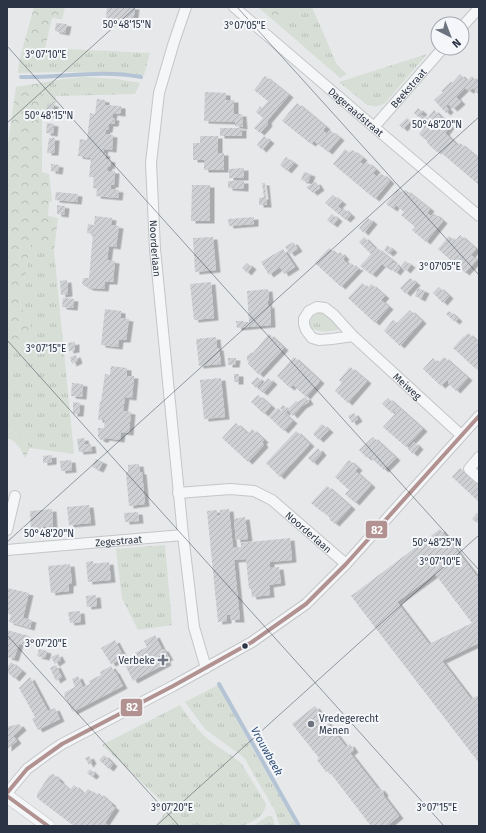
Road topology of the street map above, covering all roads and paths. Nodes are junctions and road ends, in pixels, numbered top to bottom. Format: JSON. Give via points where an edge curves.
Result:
{"nodes":[{"id":1,"x":186,"y":7,"type":"edge"},
{"id":2,"x":234,"y":7,"type":"edge"},
{"id":3,"x":479,"y":8,"type":"edge"},
{"id":4,"x":470,"y":18,"type":"edge"},
{"id":5,"x":436,"y":56,"type":"edge"},
{"id":6,"x":374,"y":127,"type":"junction"},
{"id":7,"x":479,"y":216,"type":"edge"},
{"id":8,"x":353,"y":336,"type":"junction"},
{"id":9,"x":478,"y":419,"type":"edge"},
{"id":10,"x":461,"y":435,"type":"junction"},
{"id":11,"x":479,"y":458,"type":"edge"},
{"id":12,"x":479,"y":478,"type":"edge"},
{"id":13,"x":178,"y":493,"type":"junction"},
{"id":14,"x":15,"y":496,"type":"dead end"},
{"id":15,"x":7,"y":530,"type":"edge"},
{"id":16,"x":182,"y":535,"type":"junction"},
{"id":17,"x":7,"y":550,"type":"edge"},
{"id":18,"x":346,"y":564,"type":"junction"},
{"id":19,"x":206,"y":668,"type":"junction"},
{"id":20,"x":7,"y":795,"type":"edge"},
{"id":21,"x":48,"y":826,"type":"edge"}],
"edges":[{"from":1,"to":13,"type":"street","name":"Noorderlaan","via":[[159,93],[151,163],[155,249]]},
{"from":2,"to":6,"type":"street","name":"Dageraadstraat"},
{"from":3,"to":4,"type":"street"},
{"from":5,"to":6,"type":"street","name":"Beekstraat"},
{"from":6,"to":7,"type":"street","name":"Dageraadstraat"},
{"from":8,"to":8,"type":"street","name":"Meiweg","via":[[325,308],[317,307],[308,311],[304,319],[306,330],[312,338],[319,340]]},
{"from":8,"to":10,"type":"street","name":"Meiweg"},
{"from":9,"to":10,"type":"street"},
{"from":10,"to":18,"type":"street"},
{"from":11,"to":12,"type":"street","via":[[469,469]]},
{"from":13,"to":16,"type":"street","name":"Noorderlaan"},
{"from":13,"to":18,"type":"street","name":"Noorderlaan","via":[[230,489],[254,491],[272,500]]},
{"from":14,"to":15,"type":"street"},
{"from":16,"to":17,"type":"street","name":"Zegestraat"},
{"from":16,"to":19,"type":"street","name":"Noorderlaan","via":[[194,627]]},
{"from":18,"to":19,"type":"street","via":[[306,604],[252,642]]},
{"from":19,"to":20,"type":"street","via":[[62,744],[27,769]]},
{"from":20,"to":21,"type":"street"}]}
